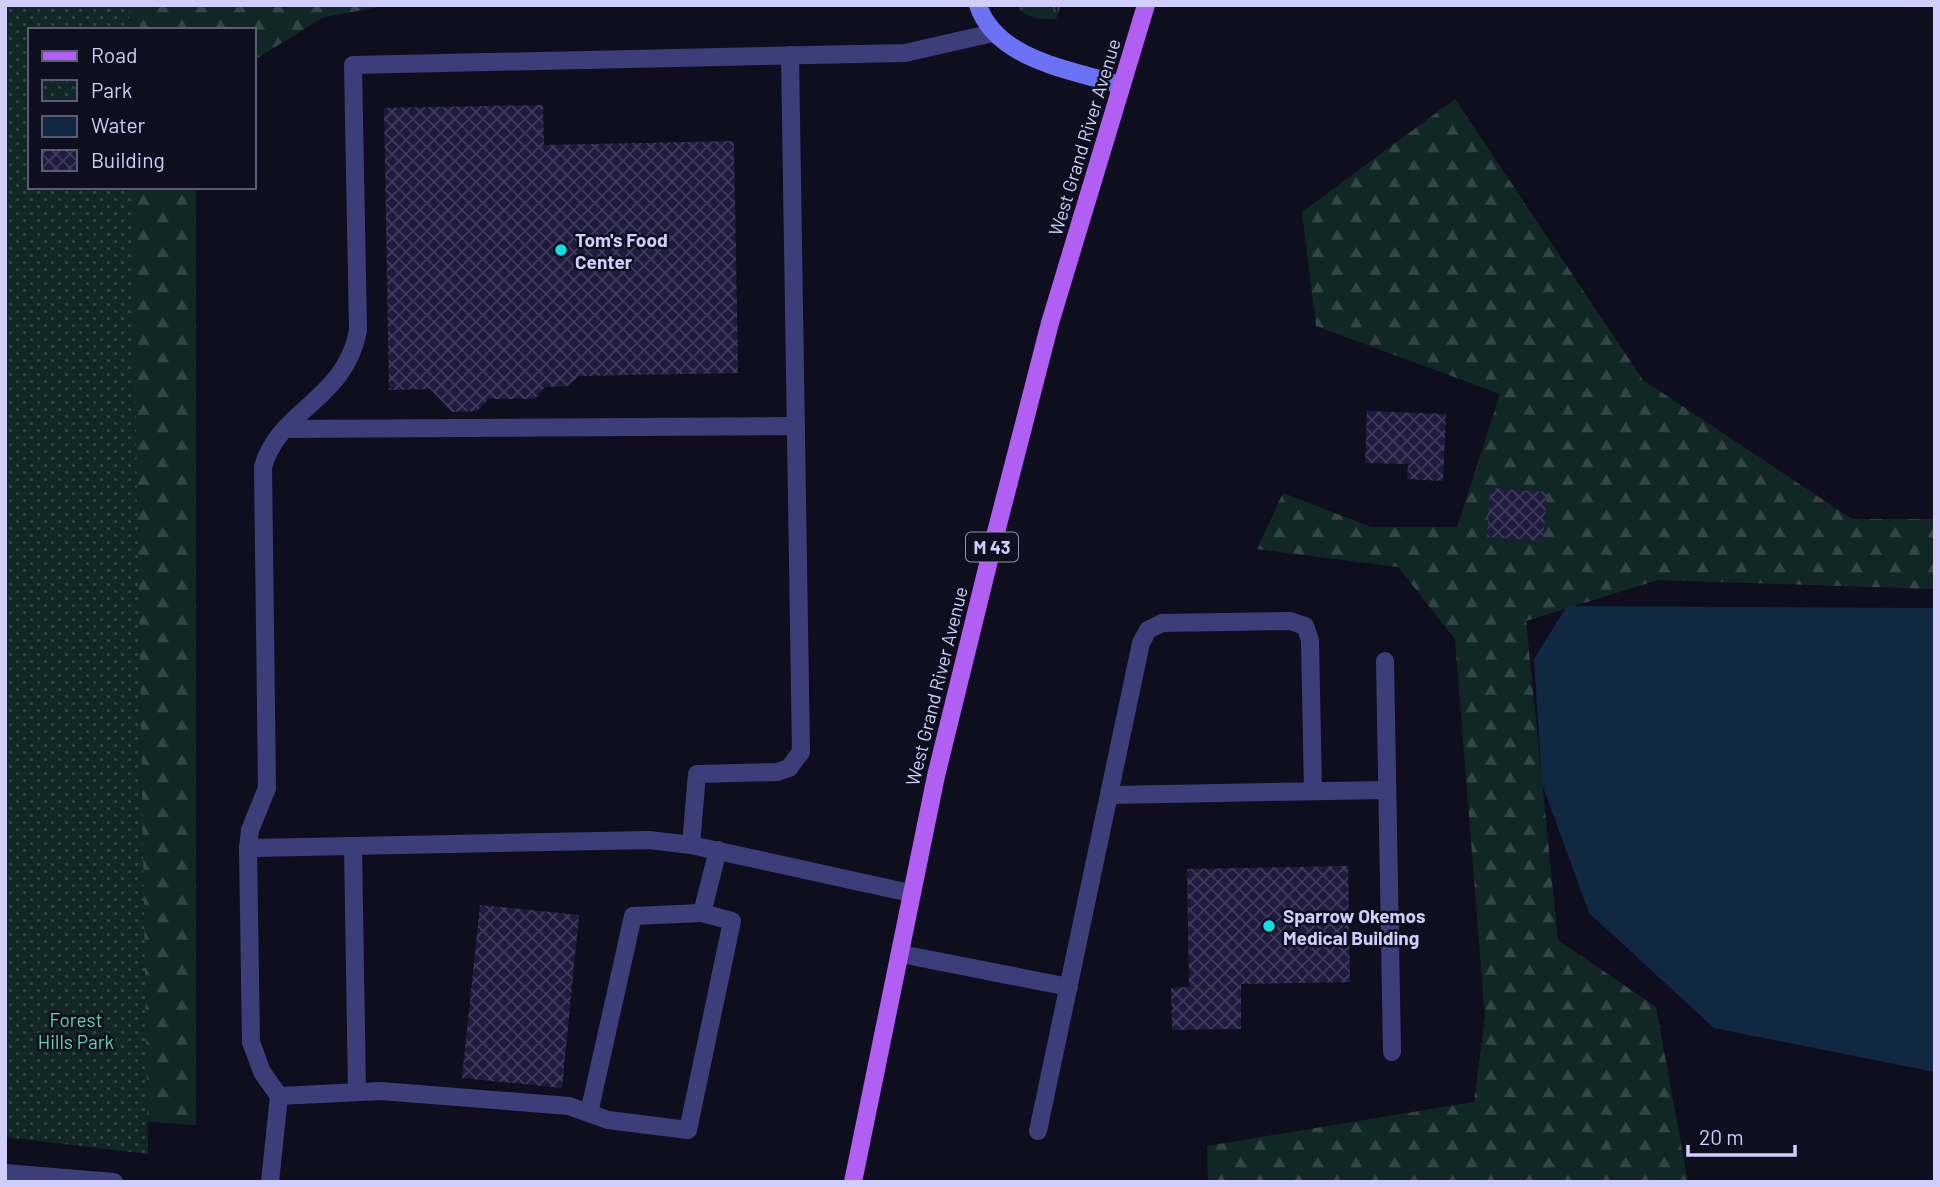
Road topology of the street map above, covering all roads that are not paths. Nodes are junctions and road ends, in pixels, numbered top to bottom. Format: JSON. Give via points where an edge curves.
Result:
{"nodes":[{"id":1,"x":978,"y":5,"type":"edge"},
{"id":2,"x":1146,"y":5,"type":"edge"},
{"id":3,"x":993,"y":33,"type":"junction"},
{"id":4,"x":790,"y":55,"type":"junction"},
{"id":5,"x":1120,"y":85,"type":"junction"},
{"id":6,"x":796,"y":426,"type":"junction"},
{"id":7,"x":286,"y":429,"type":"junction"},
{"id":8,"x":1385,"y":661,"type":"dead end"},
{"id":9,"x":1387,"y":790,"type":"junction"},
{"id":10,"x":1313,"y":791,"type":"junction"},
{"id":11,"x":1110,"y":795,"type":"junction"},
{"id":12,"x":691,"y":845,"type":"junction"},
{"id":13,"x":353,"y":847,"type":"junction"},
{"id":14,"x":248,"y":848,"type":"junction"},
{"id":15,"x":718,"y":850,"type":"junction"},
{"id":16,"x":910,"y":893,"type":"junction"},
{"id":17,"x":702,"y":913,"type":"junction"},
{"id":18,"x":901,"y":954,"type":"junction"},
{"id":19,"x":1069,"y":987,"type":"junction"},
{"id":20,"x":1392,"y":1052,"type":"dead end"},
{"id":21,"x":357,"y":1092,"type":"junction"},
{"id":22,"x":279,"y":1096,"type":"junction"},
{"id":23,"x":589,"y":1113,"type":"junction"},
{"id":24,"x":1038,"y":1131,"type":"dead end"},
{"id":25,"x":5,"y":1173,"type":"edge"},
{"id":26,"x":72,"y":1180,"type":"edge"},
{"id":27,"x":114,"y":1182,"type":"edge"},
{"id":28,"x":270,"y":1182,"type":"edge"},
{"id":29,"x":853,"y":1182,"type":"edge"}],
"edges":[{"from":1,"to":3,"type":"street"},
{"from":2,"to":5,"type":"main road","name":"West Grand River Avenue","number":"M 43"},
{"from":3,"to":4,"type":"street","via":[[905,53]]},
{"from":3,"to":5,"type":"street","via":[[1016,50]]},
{"from":4,"to":6,"type":"street"},
{"from":4,"to":7,"type":"street","via":[[352,65],[355,349],[341,376]]},
{"from":5,"to":16,"type":"main road","name":"West Grand River Avenue","number":"M 43","via":[[1050,323]]},
{"from":6,"to":7,"type":"street"},
{"from":6,"to":12,"type":"street","via":[[801,752],[789,768],[777,772],[697,774]]},
{"from":7,"to":14,"type":"street","via":[[266,453],[262,467],[267,788],[250,830]]},
{"from":8,"to":9,"type":"street"},
{"from":9,"to":10,"type":"street"},
{"from":9,"to":20,"type":"street"},
{"from":10,"to":11,"type":"street"},
{"from":10,"to":11,"type":"street","via":[[1310,640],[1305,626],[1290,621],[1162,623],[1148,630],[1140,643]]},
{"from":11,"to":19,"type":"street"},
{"from":12,"to":13,"type":"street","via":[[649,840]]},
{"from":12,"to":15,"type":"street"},
{"from":13,"to":14,"type":"street"},
{"from":13,"to":21,"type":"street"},
{"from":14,"to":22,"type":"street","via":[[251,1042],[262,1072]]},
{"from":15,"to":16,"type":"street"},
{"from":15,"to":17,"type":"street"},
{"from":16,"to":18,"type":"main road","name":"West Grand River Avenue","number":"M 43"},
{"from":17,"to":23,"type":"street","via":[[633,916]]},
{"from":17,"to":23,"type":"street","via":[[732,921],[688,1130],[608,1120]]},
{"from":18,"to":19,"type":"street"},
{"from":18,"to":29,"type":"main road","name":"West Grand River Avenue","number":"M 43"},
{"from":19,"to":24,"type":"street"},
{"from":21,"to":22,"type":"street"},
{"from":21,"to":23,"type":"street","via":[[569,1106]]},
{"from":22,"to":28,"type":"street"},
{"from":25,"to":26,"type":"street"},
{"from":26,"to":27,"type":"street"}]}
